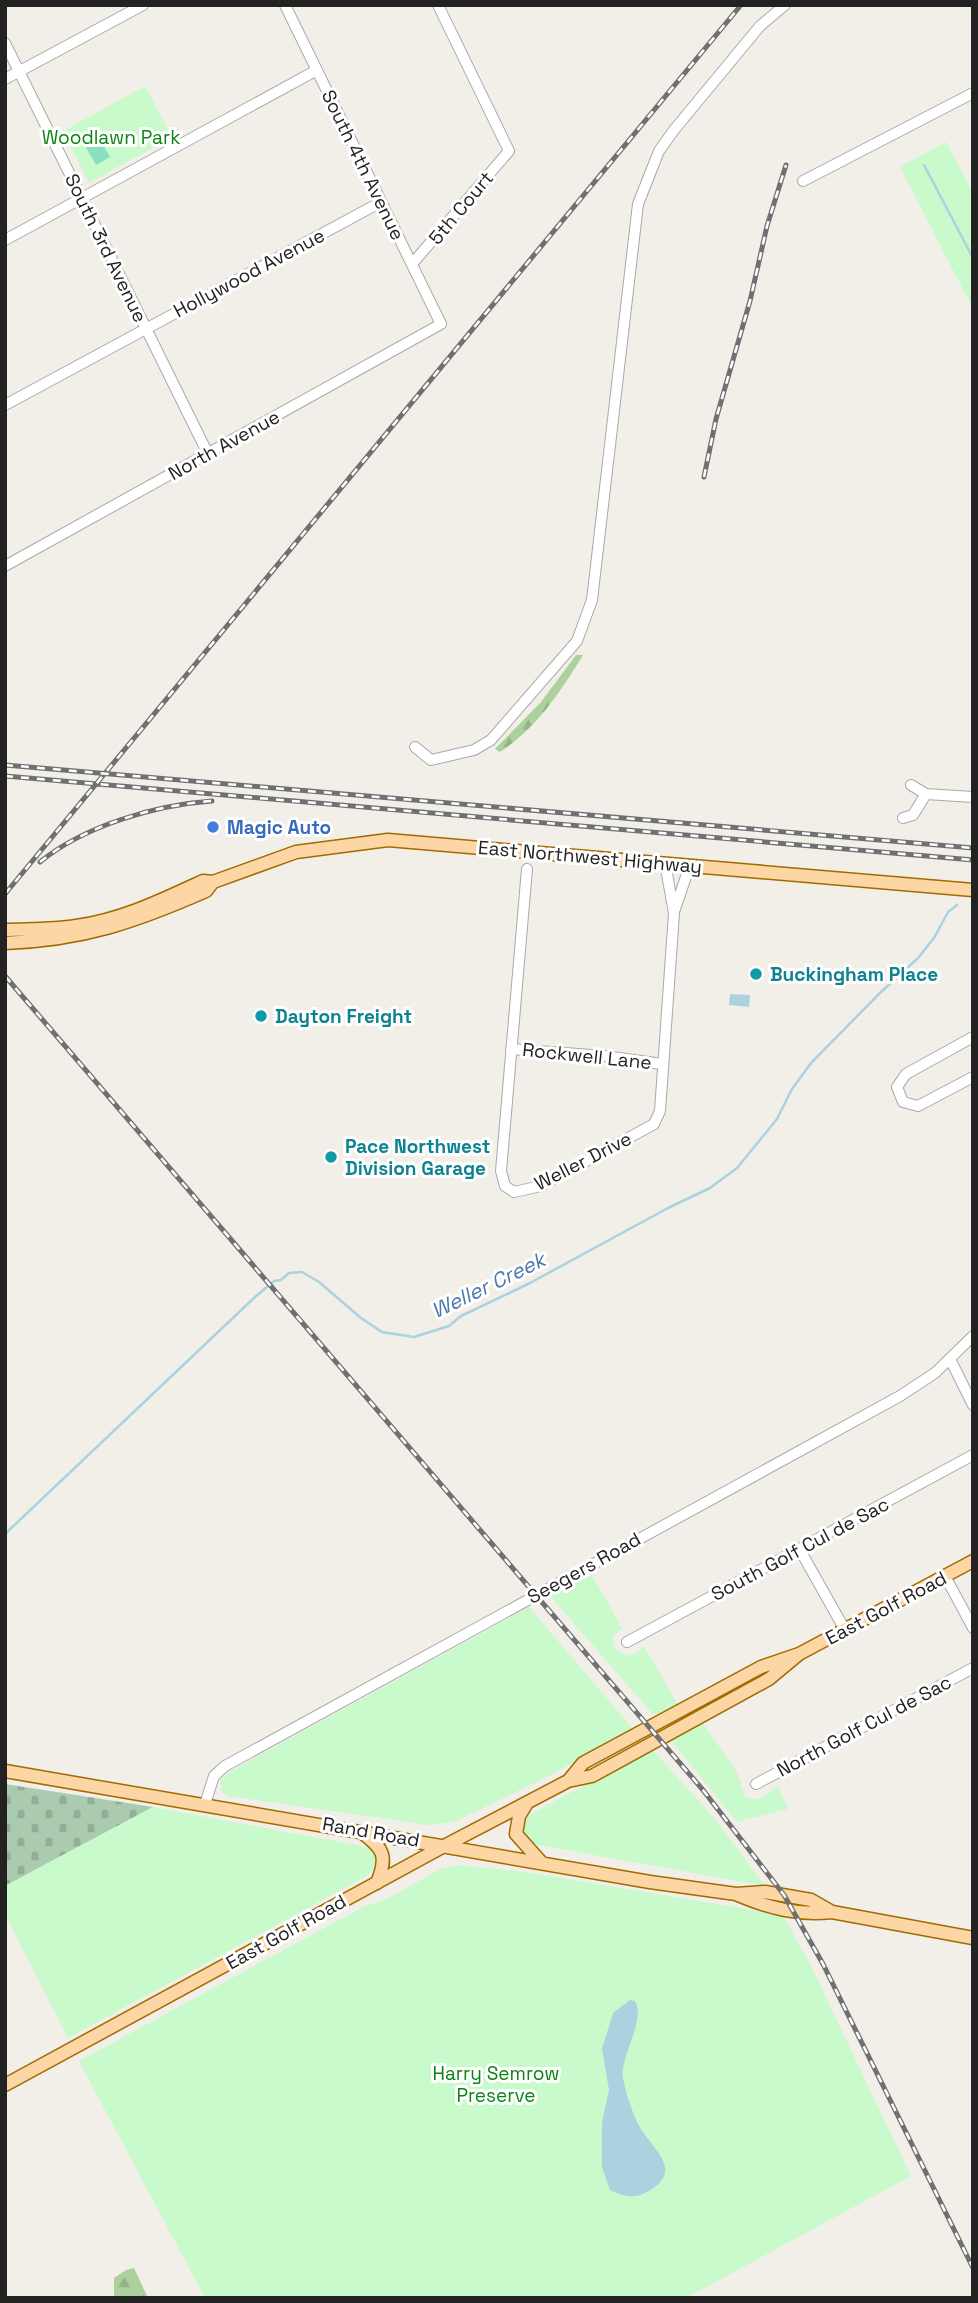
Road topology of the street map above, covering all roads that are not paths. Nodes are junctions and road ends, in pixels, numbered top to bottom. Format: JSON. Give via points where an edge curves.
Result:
{"nodes":[{"id":1,"x":143,"y":5,"type":"edge"},
{"id":2,"x":285,"y":5,"type":"edge"},
{"id":3,"x":438,"y":5,"type":"edge"},
{"id":4,"x":785,"y":5,"type":"edge"},
{"id":5,"x":5,"y":43,"type":"edge"},
{"id":6,"x":317,"y":70,"type":"junction"},
{"id":7,"x":20,"y":72,"type":"junction"},
{"id":8,"x":5,"y":79,"type":"edge"},
{"id":9,"x":973,"y":93,"type":"edge"},
{"id":10,"x":803,"y":181,"type":"dead end"},
{"id":11,"x":82,"y":198,"type":"junction"},
{"id":12,"x":382,"y":202,"type":"junction"},
{"id":13,"x":5,"y":240,"type":"edge"},
{"id":14,"x":412,"y":264,"type":"junction"},
{"id":15,"x":441,"y":324,"type":"joint"},
{"id":16,"x":145,"y":328,"type":"junction"},
{"id":17,"x":5,"y":405,"type":"edge"},
{"id":18,"x":208,"y":454,"type":"junction"},
{"id":19,"x":5,"y":566,"type":"edge"},
{"id":20,"x":415,"y":747,"type":"dead end"},
{"id":21,"x":911,"y":785,"type":"dead end"},
{"id":22,"x":926,"y":794,"type":"junction"},
{"id":23,"x":973,"y":797,"type":"edge"},
{"id":24,"x":903,"y":818,"type":"dead end"},
{"id":25,"x":665,"y":863,"type":"junction"},
{"id":26,"x":690,"y":865,"type":"junction"},
{"id":27,"x":527,"y":869,"type":"dead end"},
{"id":28,"x":213,"y":882,"type":"junction"},
{"id":29,"x":973,"y":890,"type":"edge"},
{"id":30,"x":674,"y":913,"type":"junction"},
{"id":31,"x":5,"y":930,"type":"edge"},
{"id":32,"x":5,"y":943,"type":"edge"},
{"id":33,"x":973,"y":1037,"type":"edge"},
{"id":34,"x":511,"y":1049,"type":"junction"},
{"id":35,"x":662,"y":1064,"type":"junction"},
{"id":36,"x":973,"y":1077,"type":"edge"},
{"id":37,"x":973,"y":1336,"type":"edge"},
{"id":38,"x":950,"y":1359,"type":"junction"},
{"id":39,"x":973,"y":1405,"type":"edge"},
{"id":40,"x":973,"y":1455,"type":"edge"},
{"id":41,"x":800,"y":1550,"type":"junction"},
{"id":42,"x":973,"y":1561,"type":"edge"},
{"id":43,"x":945,"y":1576,"type":"junction"},
{"id":44,"x":973,"y":1628,"type":"edge"},
{"id":45,"x":845,"y":1630,"type":"junction"},
{"id":46,"x":628,"y":1642,"type":"dead end"},
{"id":47,"x":973,"y":1668,"type":"edge"},
{"id":48,"x":5,"y":1771,"type":"edge"},
{"id":49,"x":756,"y":1784,"type":"dead end"},
{"id":50,"x":527,"y":1802,"type":"junction"},
{"id":51,"x":205,"y":1804,"type":"junction"},
{"id":52,"x":358,"y":1830,"type":"junction"},
{"id":53,"x":446,"y":1845,"type":"junction"},
{"id":54,"x":541,"y":1862,"type":"junction"},
{"id":55,"x":377,"y":1883,"type":"junction"},
{"id":56,"x":973,"y":1938,"type":"edge"},
{"id":57,"x":5,"y":2085,"type":"edge"}],
"edges":[{"from":1,"to":7,"type":"street"},
{"from":2,"to":6,"type":"street","name":"South 4th Avenue"},
{"from":3,"to":14,"type":"street","name":"5th Court","via":[[509,151]]},
{"from":4,"to":20,"type":"street","via":[[760,26],[674,130],[659,152],[638,204],[592,600],[578,641],[491,740],[474,750],[431,760]]},
{"from":5,"to":7,"type":"street","name":"South 3rd Avenue"},
{"from":6,"to":11,"type":"street"},
{"from":6,"to":12,"type":"street","name":"South 4th Avenue"},
{"from":7,"to":8,"type":"street"},
{"from":7,"to":11,"type":"street","name":"South 3rd Avenue"},
{"from":9,"to":10,"type":"street"},
{"from":11,"to":13,"type":"street"},
{"from":11,"to":16,"type":"street","name":"South 3rd Avenue"},
{"from":12,"to":14,"type":"street","name":"South 4th Avenue"},
{"from":12,"to":16,"type":"street","name":"Hollywood Avenue"},
{"from":14,"to":15,"type":"street","name":"South 4th Avenue"},
{"from":15,"to":18,"type":"street","name":"North Avenue"},
{"from":16,"to":17,"type":"street","name":"Hollywood Avenue"},
{"from":16,"to":18,"type":"street","name":"South 3rd Avenue"},
{"from":18,"to":19,"type":"street","name":"North Avenue"},
{"from":21,"to":22,"type":"street"},
{"from":22,"to":23,"type":"street"},
{"from":22,"to":24,"type":"street","via":[[913,816]]},
{"from":25,"to":26,"type":"main road","name":"East Northwest Highway"},
{"from":25,"to":28,"type":"main road","name":"East Northwest Highway","via":[[388,840],[296,852]]},
{"from":25,"to":30,"type":"street"},
{"from":26,"to":29,"type":"main road","name":"East Northwest Highway"},
{"from":26,"to":30,"type":"street"},
{"from":27,"to":34,"type":"street"},
{"from":28,"to":31,"type":"main road","name":"East Northwest Highway","via":[[203,881],[136,911],[75,927]]},
{"from":28,"to":32,"type":"main road","name":"East Northwest Highway","via":[[206,891],[116,927],[79,936]]},
{"from":30,"to":35,"type":"street"},
{"from":33,"to":36,"type":"street","via":[[906,1074],[897,1087],[903,1102],[918,1106]]},
{"from":34,"to":35,"type":"street","name":"Rockwell Lane"},
{"from":34,"to":35,"type":"street","name":"Weller Drive","via":[[501,1171],[505,1186],[514,1192],[541,1185],[654,1124],[660,1111]]},
{"from":37,"to":38,"type":"street","name":"Seegers Road"},
{"from":38,"to":39,"type":"street"},
{"from":38,"to":51,"type":"street","name":"Seegers Road","via":[[900,1396],[225,1766],[214,1776]]},
{"from":40,"to":41,"type":"street","name":"South Golf Cul de Sac"},
{"from":41,"to":45,"type":"street"},
{"from":41,"to":46,"type":"street","name":"South Golf Cul de Sac"},
{"from":42,"to":43,"type":"main road","name":"East Golf Road"},
{"from":43,"to":44,"type":"street"},
{"from":43,"to":45,"type":"main road","name":"East Golf Road"},
{"from":45,"to":50,"type":"main road","name":"East Golf Road","via":[[799,1654],[769,1679],[592,1776],[568,1781]]},
{"from":47,"to":49,"type":"street","name":"North Golf Cul de Sac"},
{"from":48,"to":51,"type":"main road","name":"Rand Road"},
{"from":50,"to":53,"type":"main road","name":"East Golf Road"},
{"from":50,"to":54,"type":"main road","via":[[516,1834]]},
{"from":51,"to":52,"type":"main road","name":"Rand Road"},
{"from":52,"to":53,"type":"main road","name":"Rand Road"},
{"from":52,"to":55,"type":"main road","via":[[383,1855],[385,1863]]},
{"from":53,"to":54,"type":"main road","name":"Rand Road"},
{"from":53,"to":55,"type":"main road","name":"East Golf Road"},
{"from":54,"to":56,"type":"main road","name":"Rand Road","via":[[650,1882],[811,1900],[838,1913]]},
{"from":55,"to":57,"type":"main road","name":"East Golf Road"}]}
